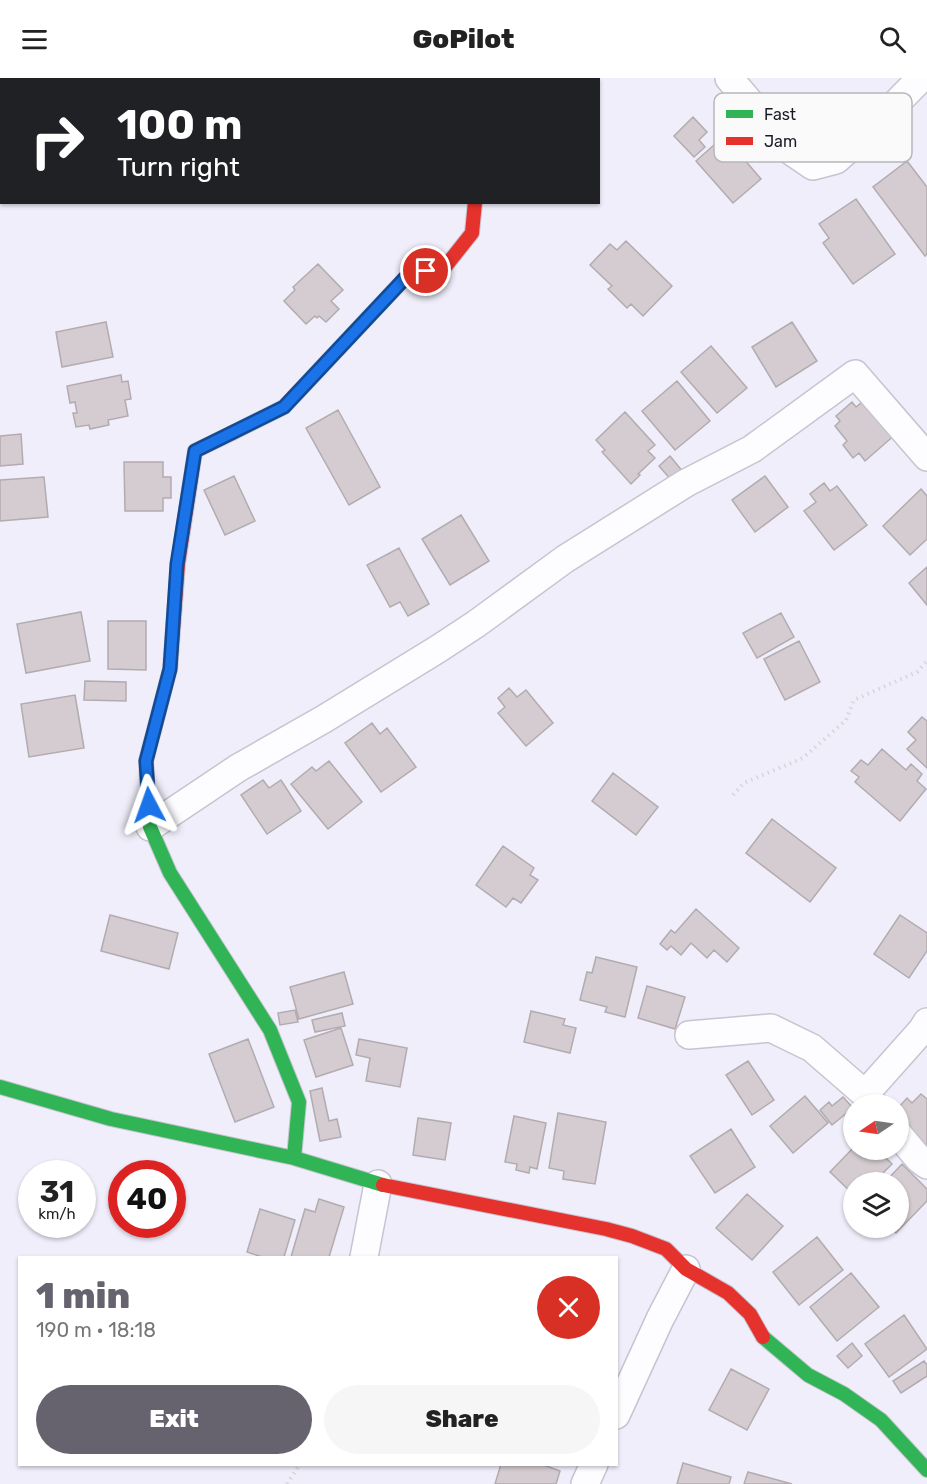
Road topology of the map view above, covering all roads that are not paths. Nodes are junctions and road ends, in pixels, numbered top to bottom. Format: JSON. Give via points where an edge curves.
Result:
{"nodes":[{"id":1,"x":729,"y":78,"type":"edge"},
{"id":2,"x":921,"y":78,"type":"edge"},
{"id":3,"x":742,"y":93,"type":"edge"},
{"id":4,"x":906,"y":93,"type":"edge"},
{"id":5,"x":807,"y":162,"type":"edge"},
{"id":6,"x":828,"y":162,"type":"edge"},
{"id":7,"x":475,"y":204,"type":"edge"},
{"id":8,"x":927,"y":457,"type":"edge"},
{"id":9,"x":150,"y":827,"type":"junction"},
{"id":10,"x":927,"y":1022,"type":"edge"},
{"id":11,"x":689,"y":1035,"type":"dead end"},
{"id":12,"x":0,"y":1087,"type":"edge"},
{"id":13,"x":863,"y":1094,"type":"edge"},
{"id":14,"x":873,"y":1094,"type":"edge"},
{"id":15,"x":909,"y":1147,"type":"edge"},
{"id":16,"x":294,"y":1158,"type":"junction"},
{"id":17,"x":927,"y":1165,"type":"edge"},
{"id":18,"x":378,"y":1184,"type":"junction"},
{"id":19,"x":364,"y":1256,"type":"edge"},
{"id":20,"x":686,"y":1269,"type":"junction"},
{"id":21,"x":618,"y":1411,"type":"edge"},
{"id":22,"x":593,"y":1466,"type":"edge"},
{"id":23,"x":927,"y":1470,"type":"edge"},
{"id":24,"x":585,"y":1484,"type":"edge"}],
"edges":[{"from":1,"to":3,"type":"street"},
{"from":2,"to":4,"type":"street"},
{"from":5,"to":6,"type":"street","via":[[813,166]]},
{"from":7,"to":9,"type":"street","via":[[472,233],[445,267],[407,276],[284,407],[195,451],[177,564],[170,669],[146,761]]},
{"from":8,"to":9,"type":"street","via":[[855,374],[752,449],[686,483],[575,553],[438,650],[238,768]]},
{"from":9,"to":16,"type":"street","via":[[170,873],[270,1030],[299,1102]]},
{"from":10,"to":14,"type":"street"},
{"from":11,"to":13,"type":"street","via":[[771,1028],[812,1048]]},
{"from":12,"to":16,"type":"street","via":[[111,1119]]},
{"from":15,"to":17,"type":"street"},
{"from":16,"to":18,"type":"street"},
{"from":18,"to":19,"type":"street"},
{"from":18,"to":20,"type":"street","via":[[632,1236],[666,1249]]},
{"from":20,"to":21,"type":"street"},
{"from":20,"to":23,"type":"street","via":[[728,1293],[750,1314],[762,1336],[808,1375],[881,1420]]},
{"from":22,"to":24,"type":"street"}]}
